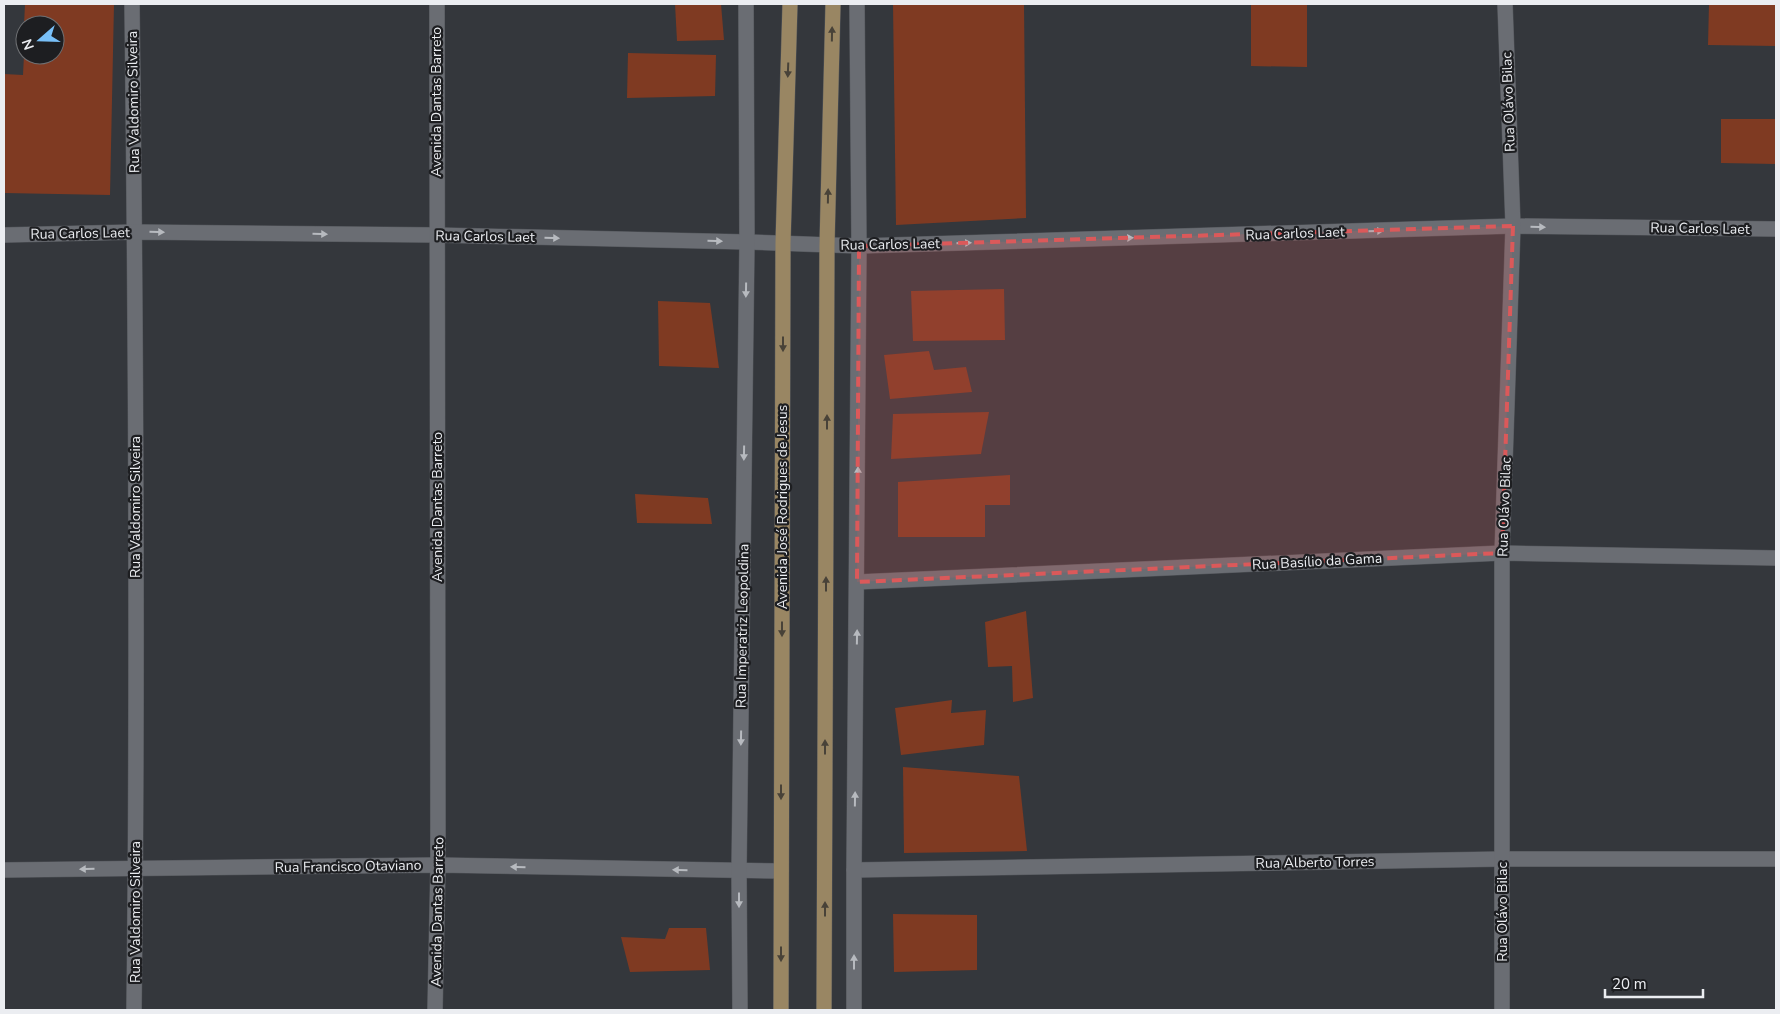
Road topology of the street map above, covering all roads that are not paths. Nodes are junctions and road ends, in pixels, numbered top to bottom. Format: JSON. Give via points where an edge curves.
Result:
{"nodes":[{"id":1,"x":132,"y":4,"type":"edge"},
{"id":2,"x":437,"y":4,"type":"edge"},
{"id":3,"x":746,"y":4,"type":"edge"},
{"id":4,"x":790,"y":4,"type":"edge"},
{"id":5,"x":833,"y":4,"type":"edge"},
{"id":6,"x":857,"y":4,"type":"edge"},
{"id":7,"x":1505,"y":4,"type":"edge"},
{"id":8,"x":1512,"y":226,"type":"junction"},
{"id":9,"x":1776,"y":229,"type":"edge"},
{"id":10,"x":135,"y":232,"type":"junction"},
{"id":11,"x":4,"y":235,"type":"edge"},
{"id":12,"x":436,"y":235,"type":"junction"},
{"id":13,"x":747,"y":242,"type":"junction"},
{"id":14,"x":783,"y":243,"type":"junction"},
{"id":15,"x":827,"y":245,"type":"junction"},
{"id":16,"x":859,"y":246,"type":"junction"},
{"id":17,"x":1502,"y":553,"type":"junction"},
{"id":18,"x":1776,"y":558,"type":"edge"},
{"id":19,"x":857,"y":582,"type":"junction"},
{"id":20,"x":1502,"y":859,"type":"junction"},
{"id":21,"x":1776,"y":860,"type":"edge"},
{"id":22,"x":438,"y":865,"type":"junction"},
{"id":23,"x":135,"y":868,"type":"junction"},
{"id":24,"x":4,"y":870,"type":"edge"},
{"id":25,"x":854,"y":870,"type":"junction"},
{"id":26,"x":739,"y":871,"type":"junction"},
{"id":27,"x":781,"y":872,"type":"junction"},
{"id":28,"x":134,"y":1010,"type":"edge"},
{"id":29,"x":436,"y":1010,"type":"edge"},
{"id":30,"x":740,"y":1010,"type":"edge"},
{"id":31,"x":781,"y":1010,"type":"edge"},
{"id":32,"x":824,"y":1010,"type":"edge"},
{"id":33,"x":854,"y":1010,"type":"edge"},
{"id":34,"x":1502,"y":1010,"type":"edge"}],
"edges":[{"from":1,"to":10,"type":"street","name":"Rua Valdomiro Silveira"},
{"from":2,"to":12,"type":"street","name":"Avenida Dantas Barreto"},
{"from":3,"to":13,"type":"street"},
{"from":4,"to":14,"type":"main road","name":"Avenida José Rodrigues de Jesus","one_way":true},
{"from":15,"to":5,"type":"main road","one_way":true},
{"from":6,"to":16,"type":"street"},
{"from":7,"to":8,"type":"street","name":"Rua Olávo Bilac"},
{"from":8,"to":9,"type":"street","name":"Rua Carlos Laet","one_way":true},
{"from":16,"to":8,"type":"street","name":"Rua Carlos Laet","one_way":true},
{"from":8,"to":17,"type":"street","name":"Rua Olávo Bilac"},
{"from":10,"to":11,"type":"street","name":"Rua Carlos Laet"},
{"from":10,"to":12,"type":"street","name":"Rua Carlos Laet","one_way":true},
{"from":10,"to":23,"type":"street","name":"Rua Valdomiro Silveira"},
{"from":12,"to":13,"type":"street","name":"Rua Carlos Laet","one_way":true},
{"from":12,"to":22,"type":"street","name":"Avenida Dantas Barreto"},
{"from":13,"to":14,"type":"street","name":"Rua Carlos Laet"},
{"from":13,"to":26,"type":"street","name":"Rua Imperatriz Leopoldina","one_way":true},
{"from":14,"to":15,"type":"street","name":"Rua Carlos Laet"},
{"from":14,"to":27,"type":"main road","name":"Avenida José Rodrigues de Jesus","one_way":true},
{"from":15,"to":16,"type":"street","name":"Rua Carlos Laet"},
{"from":32,"to":15,"type":"main road","one_way":true},
{"from":19,"to":16,"type":"street","one_way":true},
{"from":17,"to":18,"type":"street","name":"Rua Basílio da Gama"},
{"from":17,"to":19,"type":"street","name":"Rua Basílio da Gama"},
{"from":17,"to":20,"type":"street","name":"Rua Olávo Bilac"},
{"from":25,"to":19,"type":"street","one_way":true},
{"from":20,"to":21,"type":"street","name":"Rua Alberto Torres"},
{"from":20,"to":25,"type":"street","name":"Rua Alberto Torres"},
{"from":20,"to":34,"type":"street","name":"Rua Olávo Bilac"},
{"from":22,"to":23,"type":"street","name":"Rua Francisco Otaviano"},
{"from":26,"to":22,"type":"street","name":"Rua Francisco Otaviano","one_way":true},
{"from":22,"to":29,"type":"street","name":"Avenida Dantas Barreto"},
{"from":23,"to":24,"type":"street","name":"Rua Francisco Otaviano","one_way":true},
{"from":23,"to":28,"type":"street","name":"Rua Valdomiro Silveira"},
{"from":33,"to":25,"type":"street","one_way":true},
{"from":26,"to":27,"type":"street","name":"Rua Francisco Otaviano"},
{"from":26,"to":30,"type":"street","name":"Rua Imperatriz Leopoldina","one_way":true},
{"from":27,"to":31,"type":"main road","name":"Avenida José Rodrigues de Jesus","one_way":true}]}
